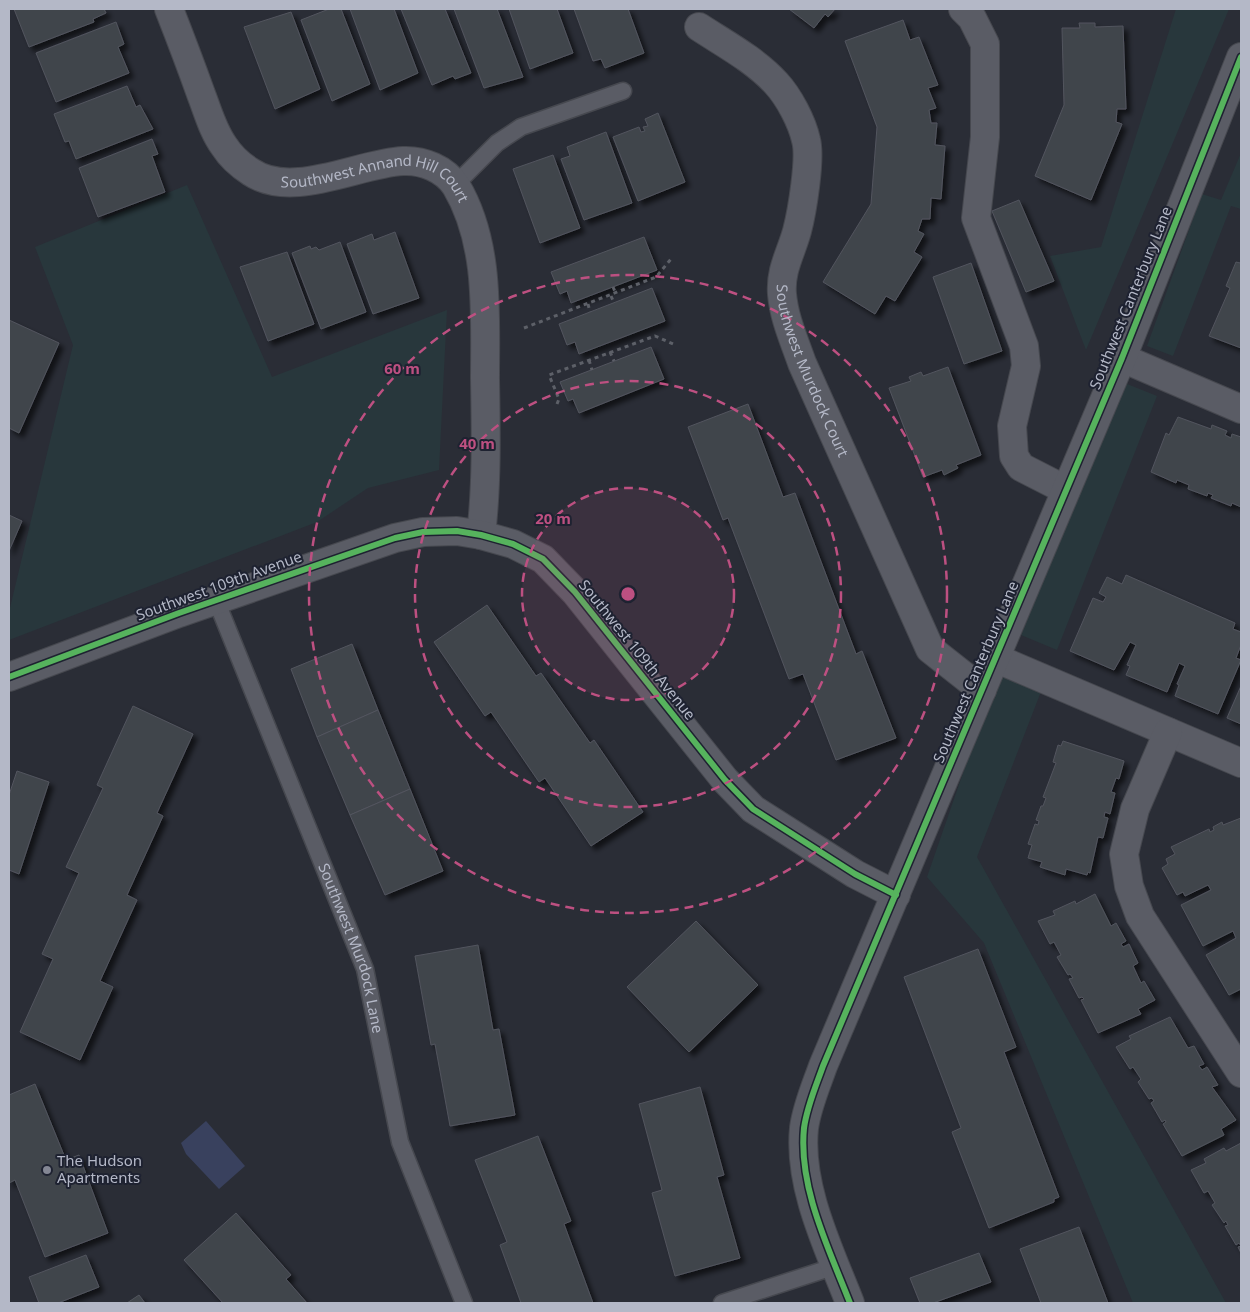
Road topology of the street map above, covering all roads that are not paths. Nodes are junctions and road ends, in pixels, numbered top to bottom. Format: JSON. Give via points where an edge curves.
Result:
{"nodes":[{"id":1,"x":169,"y":9,"type":"edge"},
{"id":2,"x":962,"y":9,"type":"edge"},
{"id":3,"x":699,"y":27,"type":"dead end"},
{"id":4,"x":1241,"y":57,"type":"edge"},
{"id":5,"x":623,"y":90,"type":"dead end"},
{"id":6,"x":455,"y":185,"type":"junction"},
{"id":7,"x":1122,"y":358,"type":"junction"},
{"id":8,"x":1241,"y":408,"type":"edge"},
{"id":9,"x":1066,"y":490,"type":"junction"},
{"id":10,"x":481,"y":535,"type":"junction"},
{"id":11,"x":216,"y":600,"type":"junction"},
{"id":12,"x":995,"y":658,"type":"junction"},
{"id":13,"x":9,"y":677,"type":"edge"},
{"id":14,"x":982,"y":690,"type":"junction"},
{"id":15,"x":1168,"y":732,"type":"junction"},
{"id":16,"x":1241,"y":763,"type":"edge"},
{"id":17,"x":896,"y":896,"type":"junction"},
{"id":18,"x":1241,"y":1073,"type":"edge"},
{"id":19,"x":836,"y":1266,"type":"junction"},
{"id":20,"x":464,"y":1303,"type":"edge"},
{"id":21,"x":722,"y":1303,"type":"edge"},
{"id":22,"x":850,"y":1303,"type":"edge"}],
"edges":[{"from":1,"to":6,"type":"street","name":"Southwest Annand Hill Court","via":[[216,132],[235,160],[254,174],[293,182],[404,161],[426,164],[443,172]]},
{"from":2,"to":9,"type":"street","via":[[972,18],[985,44],[985,137],[976,218],[1024,346],[1026,366],[1012,426],[1014,456],[1021,467]]},
{"from":3,"to":14,"type":"street","name":"Southwest Murdock Court","via":[[744,56],[777,83],[793,109],[806,141],[806,168],[797,231],[783,269],[786,321],[930,649]]},
{"from":4,"to":7,"type":"street","name":"Southwest Canterbury Lane"},
{"from":5,"to":6,"type":"lane","via":[[521,127],[497,143]]},
{"from":6,"to":10,"type":"street","name":"Southwest Annand Hill Court","via":[[478,244],[484,301],[486,487]]},
{"from":7,"to":8,"type":"street"},
{"from":7,"to":9,"type":"street","name":"Southwest Canterbury Lane"},
{"from":9,"to":12,"type":"street","name":"Southwest Canterbury Lane"},
{"from":10,"to":11,"type":"street","name":"Southwest 109th Avenue","via":[[456,531],[423,532],[395,538]]},
{"from":10,"to":17,"type":"street","name":"Southwest 109th Avenue","via":[[513,544],[543,559],[575,592],[725,780],[753,809],[855,874]]},
{"from":11,"to":13,"type":"street","name":"Southwest 109th Avenue"},
{"from":11,"to":20,"type":"lane","name":"Southwest Murdock Lane","via":[[365,970],[400,1142]]},
{"from":12,"to":14,"type":"street","name":"Southwest Canterbury Lane"},
{"from":12,"to":15,"type":"street"},
{"from":14,"to":17,"type":"street","name":"Southwest Canterbury Lane"},
{"from":15,"to":16,"type":"street"},
{"from":15,"to":18,"type":"street","via":[[1135,809],[1124,854],[1129,886],[1140,916]]},
{"from":17,"to":19,"type":"street","name":"Southwest Canterbury Lane","via":[[823,1066],[804,1127],[806,1177]]},
{"from":19,"to":21,"type":"lane"},
{"from":19,"to":22,"type":"street","name":"Southwest Canterbury Lane"}]}
